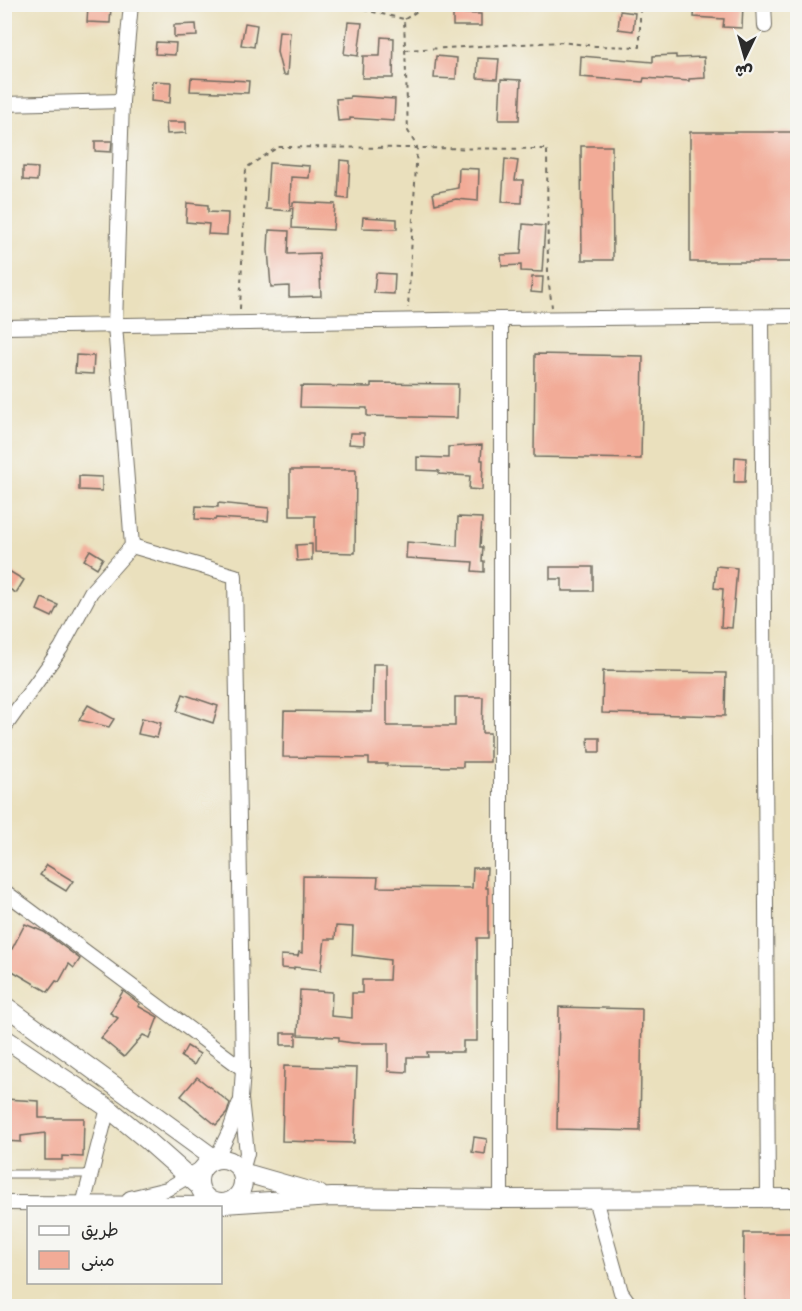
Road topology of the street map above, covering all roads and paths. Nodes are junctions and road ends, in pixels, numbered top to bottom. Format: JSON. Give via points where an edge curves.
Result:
{"nodes":[{"id":1,"x":131,"y":4,"type":"edge"},
{"id":2,"x":337,"y":4,"type":"edge"},
{"id":3,"x":428,"y":4,"type":"edge"},
{"id":4,"x":640,"y":4,"type":"edge"},
{"id":5,"x":764,"y":4,"type":"edge"},
{"id":6,"x":404,"y":19,"type":"junction"},
{"id":7,"x":765,"y":26,"type":"dead end"},
{"id":8,"x":405,"y":50,"type":"junction"},
{"id":9,"x":122,"y":101,"type":"junction"},
{"id":10,"x":4,"y":104,"type":"edge"},
{"id":11,"x":417,"y":147,"type":"junction"},
{"id":12,"x":762,"y":316,"type":"junction"},
{"id":13,"x":798,"y":316,"type":"edge"},
{"id":14,"x":553,"y":318,"type":"junction"},
{"id":15,"x":501,"y":319,"type":"junction"},
{"id":16,"x":407,"y":320,"type":"junction"},
{"id":17,"x":239,"y":323,"type":"junction"},
{"id":18,"x":115,"y":325,"type":"junction"},
{"id":19,"x":4,"y":327,"type":"edge"},
{"id":20,"x":132,"y":546,"type":"junction"},
{"id":21,"x":4,"y":728,"type":"edge"},
{"id":22,"x":4,"y":891,"type":"edge"},
{"id":23,"x":4,"y":1005,"type":"edge"},
{"id":24,"x":4,"y":1038,"type":"edge"},
{"id":25,"x":243,"y":1069,"type":"junction"},
{"id":26,"x":241,"y":1099,"type":"junction"},
{"id":27,"x":108,"y":1108,"type":"junction"},
{"id":28,"x":194,"y":1144,"type":"junction"},
{"id":29,"x":174,"y":1164,"type":"junction"},
{"id":30,"x":204,"y":1170,"type":"junction"},
{"id":31,"x":242,"y":1172,"type":"junction"},
{"id":32,"x":4,"y":1174,"type":"edge"},
{"id":33,"x":90,"y":1174,"type":"junction"},
{"id":34,"x":332,"y":1197,"type":"junction"},
{"id":35,"x":768,"y":1198,"type":"junction"},
{"id":36,"x":798,"y":1198,"type":"edge"},
{"id":37,"x":501,"y":1199,"type":"junction"},
{"id":38,"x":596,"y":1199,"type":"junction"},
{"id":39,"x":4,"y":1203,"type":"edge"},
{"id":40,"x":89,"y":1204,"type":"junction"},
{"id":41,"x":222,"y":1204,"type":"junction"},
{"id":42,"x":631,"y":1306,"type":"edge"}],
"edges":[{"from":1,"to":9,"type":"street"},
{"from":2,"to":6,"type":"path"},
{"from":3,"to":6,"type":"path"},
{"from":4,"to":8,"type":"path","via":[[640,47],[561,42]]},
{"from":5,"to":7,"type":"street"},
{"from":6,"to":8,"type":"path"},
{"from":8,"to":11,"type":"path","via":[[408,131]]},
{"from":9,"to":10,"type":"street"},
{"from":9,"to":18,"type":"street"},
{"from":11,"to":14,"type":"path","via":[[547,149],[548,277]]},
{"from":11,"to":16,"type":"path"},
{"from":11,"to":17,"type":"path","via":[[278,147],[246,168]]},
{"from":12,"to":13,"type":"street"},
{"from":12,"to":14,"type":"street"},
{"from":12,"to":35,"type":"street"},
{"from":14,"to":15,"type":"street"},
{"from":15,"to":16,"type":"street"},
{"from":15,"to":37,"type":"street"},
{"from":16,"to":17,"type":"street"},
{"from":17,"to":18,"type":"street"},
{"from":18,"to":19,"type":"street"},
{"from":18,"to":20,"type":"street"},
{"from":20,"to":21,"type":"street","via":[[92,592],[61,648]]},
{"from":20,"to":25,"type":"street","via":[[235,576]]},
{"from":22,"to":25,"type":"street"},
{"from":23,"to":28,"type":"street"},
{"from":24,"to":27,"type":"street"},
{"from":25,"to":26,"type":"street"},
{"from":26,"to":30,"type":"street","via":[[230,1130]]},
{"from":26,"to":31,"type":"street","via":[[247,1153]]},
{"from":27,"to":29,"type":"street"},
{"from":27,"to":33,"type":"street"},
{"from":28,"to":29,"type":"street","via":[[192,1158],[184,1164]]},
{"from":28,"to":30,"type":"street"},
{"from":29,"to":30,"type":"street"},
{"from":30,"to":31,"type":"street","via":[[231,1161]]},
{"from":30,"to":40,"type":"street","via":[[160,1192]]},
{"from":30,"to":41,"type":"street","via":[[207,1198]]},
{"from":31,"to":34,"type":"street"},
{"from":31,"to":41,"type":"street","via":[[241,1192]]},
{"from":32,"to":33,"type":"lane"},
{"from":33,"to":40,"type":"street"},
{"from":34,"to":37,"type":"street"},
{"from":34,"to":41,"type":"street"},
{"from":35,"to":36,"type":"street"},
{"from":35,"to":38,"type":"street"},
{"from":37,"to":38,"type":"street"},
{"from":38,"to":42,"type":"street","via":[[621,1292]]},
{"from":39,"to":40,"type":"street"},
{"from":40,"to":41,"type":"street"}]}
